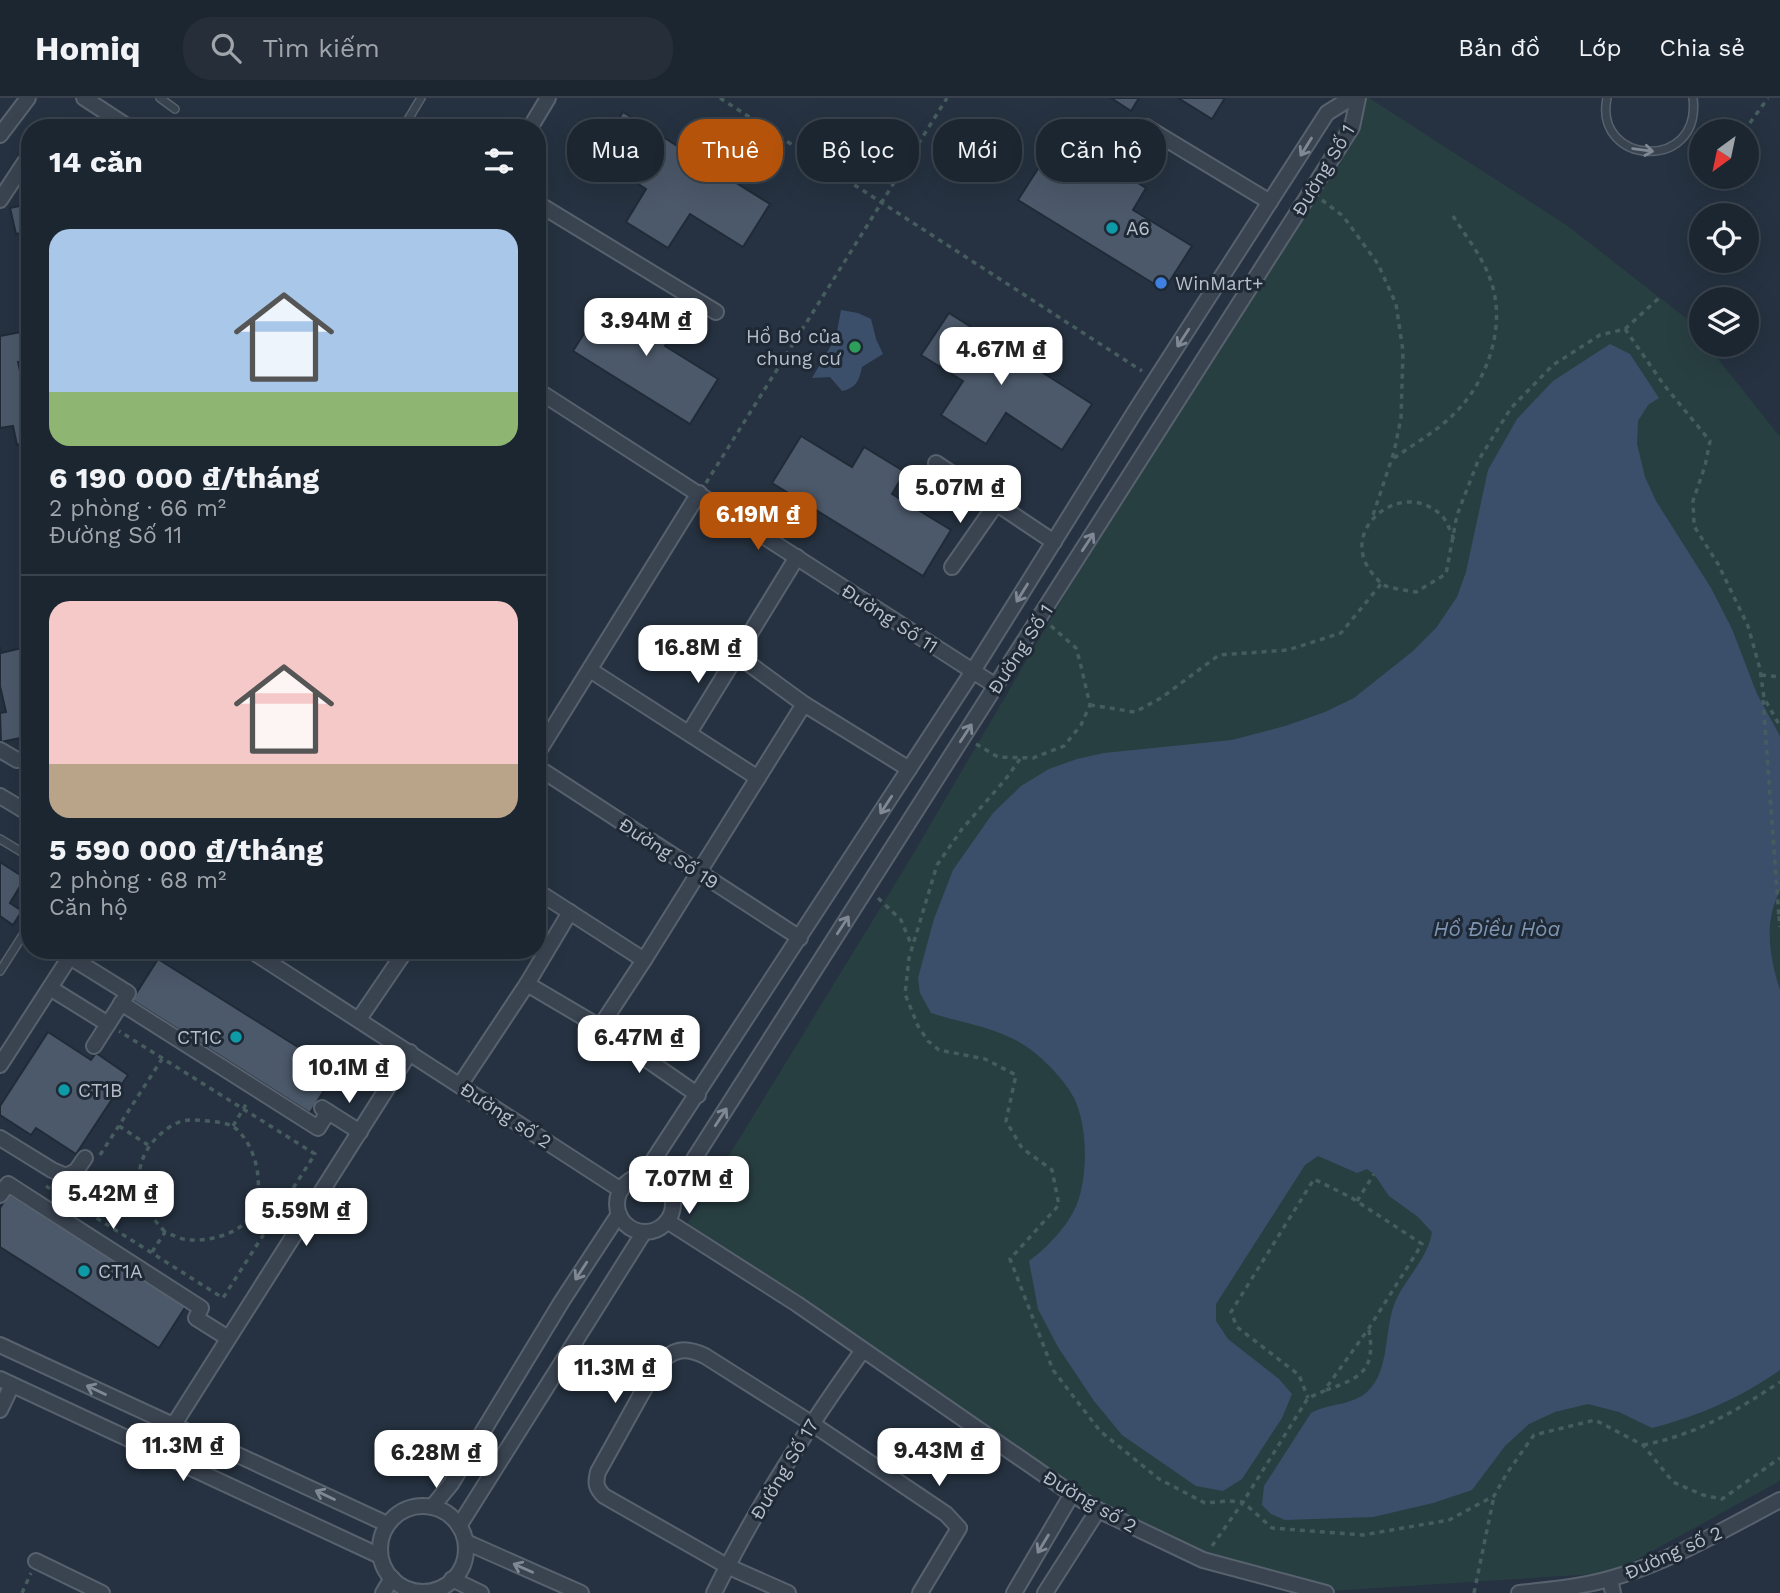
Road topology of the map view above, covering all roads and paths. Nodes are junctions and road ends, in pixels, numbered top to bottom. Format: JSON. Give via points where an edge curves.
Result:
{"nodes":[{"id":1,"x":28,"y":98,"type":"edge"},
{"id":2,"x":84,"y":98,"type":"edge"},
{"id":3,"x":159,"y":98,"type":"edge"},
{"id":4,"x":421,"y":98,"type":"edge"},
{"id":5,"x":548,"y":98,"type":"edge"},
{"id":6,"x":720,"y":98,"type":"edge"},
{"id":7,"x":947,"y":98,"type":"edge"},
{"id":8,"x":1351,"y":98,"type":"edge"},
{"id":9,"x":1359,"y":98,"type":"edge"},
{"id":10,"x":1606,"y":98,"type":"edge"},
{"id":11,"x":1693,"y":98,"type":"edge"},
{"id":12,"x":1768,"y":98,"type":"edge"},
{"id":13,"x":175,"y":109,"type":"dead end"},
{"id":14,"x":116,"y":119,"type":"edge"},
{"id":15,"x":408,"y":119,"type":"edge"},
{"id":16,"x":535,"y":119,"type":"edge"},
{"id":17,"x":1753,"y":119,"type":"edge"},
{"id":18,"x":0,"y":135,"type":"edge"},
{"id":19,"x":1166,"y":139,"type":"edge"},
{"id":20,"x":21,"y":168,"type":"edge"},
{"id":21,"x":1311,"y":192,"type":"junction"},
{"id":22,"x":0,"y":200,"type":"edge"},
{"id":23,"x":882,"y":202,"type":"junction"},
{"id":24,"x":1270,"y":202,"type":"junction"},
{"id":25,"x":546,"y":209,"type":"edge"},
{"id":26,"x":1453,"y":216,"type":"dead end"},
{"id":27,"x":1659,"y":298,"type":"dead end"},
{"id":28,"x":716,"y":312,"type":"dead end"},
{"id":29,"x":1625,"y":329,"type":"junction"},
{"id":30,"x":1156,"y":380,"type":"junction"},
{"id":31,"x":546,"y":396,"type":"edge"},
{"id":32,"x":1392,"y":459,"type":"junction"},
{"id":33,"x":936,"y":463,"type":"dead end"},
{"id":34,"x":699,"y":494,"type":"junction"},
{"id":35,"x":996,"y":503,"type":"junction"},
{"id":36,"x":1372,"y":517,"type":"junction"},
{"id":37,"x":1454,"y":539,"type":"junction"},
{"id":38,"x":1054,"y":542,"type":"junction"},
{"id":39,"x":797,"y":557,"type":"junction"},
{"id":40,"x":952,"y":567,"type":"dead end"},
{"id":41,"x":1381,"y":584,"type":"junction"},
{"id":42,"x":1041,"y":616,"type":"junction"},
{"id":43,"x":737,"y":654,"type":"junction"},
{"id":44,"x":590,"y":670,"type":"junction"},
{"id":45,"x":973,"y":671,"type":"junction"},
{"id":46,"x":1761,"y":674,"type":"junction"},
{"id":47,"x":1780,"y":677,"type":"edge"},
{"id":48,"x":996,"y":686,"type":"junction"},
{"id":49,"x":804,"y":704,"type":"junction"},
{"id":50,"x":1090,"y":705,"type":"junction"},
{"id":51,"x":1780,"y":726,"type":"edge"},
{"id":52,"x":688,"y":733,"type":"junction"},
{"id":53,"x":964,"y":736,"type":"junction"},
{"id":54,"x":546,"y":740,"type":"edge"},
{"id":55,"x":0,"y":750,"type":"edge"},
{"id":56,"x":21,"y":759,"type":"edge"},
{"id":57,"x":1020,"y":759,"type":"junction"},
{"id":58,"x":909,"y":769,"type":"junction"},
{"id":59,"x":546,"y":773,"type":"edge"},
{"id":60,"x":758,"y":778,"type":"junction"},
{"id":61,"x":0,"y":796,"type":"edge"},
{"id":62,"x":21,"y":809,"type":"edge"},
{"id":63,"x":0,"y":839,"type":"edge"},
{"id":64,"x":21,"y":852,"type":"edge"},
{"id":65,"x":700,"y":873,"type":"junction"},
{"id":66,"x":866,"y":890,"type":"junction"},
{"id":67,"x":546,"y":897,"type":"edge"},
{"id":68,"x":1780,"y":909,"type":"edge"},
{"id":69,"x":570,"y":912,"type":"junction"},
{"id":70,"x":1779,"y":918,"type":"edge"},
{"id":71,"x":1780,"y":927,"type":"edge"},
{"id":72,"x":21,"y":938,"type":"edge"},
{"id":73,"x":800,"y":938,"type":"junction"},
{"id":74,"x":912,"y":946,"type":"junction"},
{"id":75,"x":546,"y":952,"type":"edge"},
{"id":76,"x":69,"y":959,"type":"edge"},
{"id":77,"x":79,"y":959,"type":"edge"},
{"id":78,"x":264,"y":959,"type":"edge"},
{"id":79,"x":400,"y":959,"type":"edge"},
{"id":80,"x":542,"y":959,"type":"edge"},
{"id":81,"x":644,"y":960,"type":"junction"},
{"id":82,"x":0,"y":971,"type":"edge"},
{"id":83,"x":527,"y":984,"type":"junction"},
{"id":84,"x":50,"y":988,"type":"junction"},
{"id":85,"x":121,"y":1003,"type":"junction"},
{"id":86,"x":359,"y":1019,"type":"junction"},
{"id":87,"x":108,"y":1024,"type":"junction"},
{"id":88,"x":600,"y":1027,"type":"junction"},
{"id":89,"x":94,"y":1046,"type":"dead end"},
{"id":90,"x":410,"y":1052,"type":"junction"},
{"id":91,"x":162,"y":1058,"type":"junction"},
{"id":92,"x":0,"y":1065,"type":"edge"},
{"id":93,"x":460,"y":1085,"type":"junction"},
{"id":94,"x":698,"y":1095,"type":"junction"},
{"id":95,"x":243,"y":1109,"type":"junction"},
{"id":96,"x":119,"y":1126,"type":"junction"},
{"id":97,"x":233,"y":1126,"type":"junction"},
{"id":98,"x":360,"y":1132,"type":"junction"},
{"id":99,"x":0,"y":1138,"type":"edge"},
{"id":100,"x":148,"y":1145,"type":"junction"},
{"id":101,"x":91,"y":1158,"type":"joint"},
{"id":102,"x":1374,"y":1174,"type":"dead end"},
{"id":103,"x":643,"y":1176,"type":"junction"},
{"id":104,"x":35,"y":1179,"type":"dead end"},
{"id":105,"x":84,"y":1180,"type":"dead end"},
{"id":106,"x":621,"y":1190,"type":"junction"},
{"id":107,"x":671,"y":1195,"type":"junction"},
{"id":108,"x":1,"y":1197,"type":"edge"},
{"id":109,"x":70,"y":1201,"type":"junction"},
{"id":110,"x":1357,"y":1201,"type":"junction"},
{"id":111,"x":619,"y":1214,"type":"junction"},
{"id":112,"x":251,"y":1215,"type":"junction"},
{"id":113,"x":667,"y":1221,"type":"junction"},
{"id":114,"x":269,"y":1226,"type":"junction"},
{"id":115,"x":165,"y":1232,"type":"junction"},
{"id":116,"x":644,"y":1233,"type":"junction"},
{"id":117,"x":152,"y":1253,"type":"junction"},
{"id":118,"x":1369,"y":1328,"type":"junction"},
{"id":119,"x":228,"y":1338,"type":"junction"},
{"id":120,"x":0,"y":1345,"type":"edge"},
{"id":121,"x":863,"y":1350,"type":"junction"},
{"id":122,"x":6,"y":1382,"type":"edge"},
{"id":123,"x":1780,"y":1382,"type":"edge"},
{"id":124,"x":1324,"y":1391,"type":"junction"},
{"id":125,"x":1308,"y":1398,"type":"junction"},
{"id":126,"x":0,"y":1410,"type":"edge"},
{"id":127,"x":811,"y":1423,"type":"junction"},
{"id":128,"x":173,"y":1426,"type":"junction"},
{"id":129,"x":1643,"y":1445,"type":"junction"},
{"id":130,"x":1780,"y":1458,"type":"edge"},
{"id":131,"x":1072,"y":1494,"type":"junction"},
{"id":132,"x":1494,"y":1496,"type":"junction"},
{"id":133,"x":1780,"y":1500,"type":"edge"},
{"id":134,"x":1243,"y":1502,"type":"junction"},
{"id":135,"x":432,"y":1507,"type":"junction"},
{"id":136,"x":1098,"y":1510,"type":"junction"},
{"id":137,"x":387,"y":1524,"type":"junction"},
{"id":138,"x":459,"y":1526,"type":"junction"},
{"id":139,"x":466,"y":1542,"type":"junction"},
{"id":140,"x":380,"y":1556,"type":"junction"},
{"id":141,"x":1203,"y":1560,"type":"junction"},
{"id":142,"x":36,"y":1561,"type":"joint"},
{"id":143,"x":727,"y":1566,"type":"junction"},
{"id":144,"x":392,"y":1578,"type":"junction"},
{"id":145,"x":452,"y":1580,"type":"junction"},
{"id":146,"x":1611,"y":1586,"type":"edge"},
{"id":147,"x":412,"y":1592,"type":"edge"},
{"id":148,"x":22,"y":1593,"type":"edge"},
{"id":149,"x":102,"y":1593,"type":"edge"},
{"id":150,"x":383,"y":1593,"type":"edge"},
{"id":151,"x":481,"y":1593,"type":"edge"},
{"id":152,"x":580,"y":1593,"type":"edge"},
{"id":153,"x":714,"y":1593,"type":"edge"},
{"id":154,"x":788,"y":1593,"type":"edge"},
{"id":155,"x":919,"y":1593,"type":"edge"},
{"id":156,"x":1014,"y":1593,"type":"edge"},
{"id":157,"x":1045,"y":1593,"type":"edge"},
{"id":158,"x":1326,"y":1593,"type":"edge"},
{"id":159,"x":1474,"y":1593,"type":"edge"},
{"id":160,"x":1519,"y":1593,"type":"edge"}],
"edges":[{"from":1,"to":18,"type":"street"},
{"from":2,"to":14,"type":"street"},
{"from":3,"to":13,"type":"lane"},
{"from":4,"to":15,"type":"lane"},
{"from":5,"to":16,"type":"street"},
{"from":6,"to":23,"type":"path"},
{"from":7,"to":23,"type":"path"},
{"from":8,"to":24,"type":"street","name":"Đường Số 1","one_way":true,"via":[[1327,113]]},
{"from":9,"to":21,"type":"street","name":"Đường Số 1","via":[[1353,127]]},
{"from":10,"to":11,"type":"lane","one_way":true,"via":[[1611,130],[1631,148],[1645,152],[1659,151],[1683,138],[1691,125]]},
{"from":12,"to":17,"type":"path"},
{"from":19,"to":24,"type":"street"},
{"from":20,"to":22,"type":"street"},
{"from":21,"to":32,"type":"path","via":[[1343,216],[1378,264],[1396,304],[1403,351],[1401,418]]},
{"from":42,"to":21,"type":"street","name":"Đường Số 1","one_way":true},
{"from":23,"to":30,"type":"path"},
{"from":23,"to":34,"type":"path"},
{"from":24,"to":30,"type":"street","name":"Đường Số 1","one_way":true},
{"from":25,"to":28,"type":"street"},
{"from":26,"to":32,"type":"path","via":[[1490,276],[1497,311],[1493,346],[1480,380],[1455,413]]},
{"from":27,"to":29,"type":"path"},
{"from":29,"to":37,"type":"path","via":[[1600,335],[1553,365],[1511,408],[1478,461],[1457,515]]},
{"from":29,"to":46,"type":"path","via":[[1710,442],[1693,500],[1694,526],[1748,626]]},
{"from":30,"to":38,"type":"street","name":"Đường Số 1"},
{"from":31,"to":34,"type":"street","name":"Đường Số 11"},
{"from":32,"to":36,"type":"path"},
{"from":33,"to":35,"type":"street"},
{"from":34,"to":39,"type":"street","name":"Đường Số 11"},
{"from":34,"to":44,"type":"street"},
{"from":35,"to":38,"type":"street"},
{"from":35,"to":40,"type":"street"},
{"from":36,"to":37,"type":"path","via":[[1394,503],[1420,502],[1442,516]]},
{"from":36,"to":41,"type":"path","via":[[1362,540],[1365,565]]},
{"from":37,"to":41,"type":"path","via":[[1446,574],[1416,592]]},
{"from":38,"to":45,"type":"street","name":"Đường Số 1","one_way":true},
{"from":39,"to":43,"type":"street"},
{"from":39,"to":45,"type":"street","name":"Đường Số 11"},
{"from":41,"to":50,"type":"path","via":[[1341,633],[1289,650],[1219,655],[1135,712]]},
{"from":42,"to":48,"type":"street","name":"Đường Số 1"},
{"from":42,"to":50,"type":"path","via":[[1076,648]]},
{"from":43,"to":49,"type":"street"},
{"from":43,"to":52,"type":"street"},
{"from":44,"to":52,"type":"street"},
{"from":44,"to":54,"type":"street"},
{"from":45,"to":48,"type":"street","name":"Đường Số 11"},
{"from":45,"to":58,"type":"street","name":"Đường Số 1"},
{"from":46,"to":47,"type":"path"},
{"from":46,"to":51,"type":"path","via":[[1765,698]]},
{"from":46,"to":70,"type":"path"},
{"from":53,"to":48,"type":"street","name":"Đường Số 1","one_way":true},
{"from":49,"to":58,"type":"street"},
{"from":49,"to":60,"type":"street"},
{"from":50,"to":57,"type":"path","via":[[1063,746]]},
{"from":52,"to":60,"type":"street"},
{"from":53,"to":57,"type":"path","via":[[998,758]]},
{"from":53,"to":66,"type":"street","name":"Đường Số 1"},
{"from":55,"to":56,"type":"street"},
{"from":57,"to":74,"type":"path","via":[[937,865]]},
{"from":58,"to":73,"type":"street","name":"Đường Số 1","one_way":true},
{"from":59,"to":65,"type":"street","name":"Đường Số 19"},
{"from":60,"to":65,"type":"street"},
{"from":61,"to":62,"type":"street"},
{"from":63,"to":64,"type":"lane"},
{"from":65,"to":73,"type":"street","name":"Đường Số 19"},
{"from":65,"to":81,"type":"street"},
{"from":66,"to":74,"type":"path","via":[[901,919]]},
{"from":107,"to":66,"type":"street","name":"Đường Số 1","one_way":true},
{"from":67,"to":69,"type":"street"},
{"from":68,"to":70,"type":"path"},
{"from":69,"to":75,"type":"street"},
{"from":69,"to":81,"type":"street"},
{"from":70,"to":71,"type":"path"},
{"from":72,"to":82,"type":"lane"},
{"from":73,"to":94,"type":"street","name":"Đường Số 1"},
{"from":74,"to":134,"type":"path","via":[[905,994],[918,1026],[939,1050],[985,1059],[1016,1075],[1006,1121],[1022,1148],[1052,1170],[1059,1205],[1010,1259],[1054,1370],[1100,1431],[1159,1479],[1205,1503]]},
{"from":76,"to":84,"type":"street"},
{"from":77,"to":85,"type":"street","via":[[128,993]]},
{"from":78,"to":86,"type":"street","name":"Đường số 2"},
{"from":79,"to":86,"type":"street"},
{"from":80,"to":83,"type":"street"},
{"from":81,"to":88,"type":"street"},
{"from":83,"to":88,"type":"street"},
{"from":83,"to":93,"type":"street"},
{"from":84,"to":87,"type":"street"},
{"from":84,"to":92,"type":"street"},
{"from":85,"to":87,"type":"street"},
{"from":85,"to":98,"type":"street","via":[[318,1128],[324,1110]]},
{"from":86,"to":90,"type":"street","name":"Đường số 2"},
{"from":87,"to":89,"type":"street"},
{"from":87,"to":91,"type":"path"},
{"from":88,"to":94,"type":"street"},
{"from":90,"to":93,"type":"street","name":"Đường số 2"},
{"from":90,"to":98,"type":"street"},
{"from":91,"to":95,"type":"path"},
{"from":91,"to":96,"type":"path"},
{"from":93,"to":106,"type":"street","name":"Đường số 2"},
{"from":94,"to":103,"type":"street","name":"Đường Số 1"},
{"from":95,"to":97,"type":"path"},
{"from":95,"to":114,"type":"path","via":[[315,1154]]},
{"from":96,"to":100,"type":"path"},
{"from":96,"to":101,"type":"path"},
{"from":97,"to":100,"type":"path","via":[[184,1119]]},
{"from":97,"to":112,"type":"path","via":[[250,1146],[259,1171]]},
{"from":98,"to":119,"type":"street"},
{"from":99,"to":101,"type":"street","via":[[66,1176]]},
{"from":100,"to":115,"type":"path","via":[[139,1193]]},
{"from":102,"to":110,"type":"path"},
{"from":103,"to":106,"type":"street"},
{"from":103,"to":107,"type":"street","via":[[663,1183]]},
{"from":104,"to":109,"type":"path"},
{"from":105,"to":109,"type":"path"},
{"from":106,"to":111,"type":"street"},
{"from":107,"to":113,"type":"street","via":[[673,1209]]},
{"from":108,"to":119,"type":"street","via":[[8,1184],[201,1308],[195,1318]]},
{"from":109,"to":117,"type":"path"},
{"from":110,"to":118,"type":"path","via":[[1422,1244]]},
{"from":110,"to":125,"type":"path","via":[[1314,1179],[1231,1312],[1237,1327],[1299,1375]]},
{"from":111,"to":116,"type":"street","via":[[628,1227]]},
{"from":111,"to":135,"type":"street","one_way":true,"via":[[451,1484]]},
{"from":112,"to":114,"type":"path"},
{"from":112,"to":115,"type":"path","via":[[233,1231],[209,1239],[187,1240]]},
{"from":113,"to":116,"type":"street"},
{"from":113,"to":121,"type":"street","name":"Đường số 2"},
{"from":114,"to":117,"type":"path","via":[[223,1298]]},
{"from":115,"to":117,"type":"path"},
{"from":116,"to":138,"type":"street"},
{"from":118,"to":124,"type":"path"},
{"from":118,"to":124,"type":"path","via":[[1373,1349],[1366,1370],[1350,1382]]},
{"from":119,"to":128,"type":"street"},
{"from":128,"to":120,"type":"street","one_way":true},
{"from":121,"to":127,"type":"street","name":"Đường Số 17"},
{"from":121,"to":131,"type":"street","name":"Đường số 2"},
{"from":122,"to":126,"type":"street"},
{"from":122,"to":140,"type":"street"},
{"from":123,"to":129,"type":"path","via":[[1709,1424],[1674,1439]]},
{"from":124,"to":125,"type":"path"},
{"from":125,"to":134,"type":"path"},
{"from":127,"to":143,"type":"street","name":"Đường Số 17"},
{"from":127,"to":143,"type":"street","via":[[692,1350],[668,1353],[657,1366],[598,1472],[597,1489]]},
{"from":127,"to":155,"type":"street","via":[[946,1514],[959,1528]]},
{"from":137,"to":128,"type":"street","one_way":true},
{"from":129,"to":130,"type":"path","via":[[1673,1482],[1723,1499]]},
{"from":129,"to":132,"type":"path","via":[[1595,1420],[1534,1435]]},
{"from":131,"to":136,"type":"street","name":"Đường số 2"},
{"from":131,"to":156,"type":"street","one_way":true},
{"from":132,"to":134,"type":"path","via":[[1449,1520],[1363,1535],[1272,1528]]},
{"from":132,"to":159,"type":"path"},
{"from":133,"to":146,"type":"street","name":"Đường số 2"},
{"from":134,"to":141,"type":"path"},
{"from":135,"to":137,"type":"street","via":[[400,1512]]},
{"from":135,"to":138,"type":"street"},
{"from":136,"to":141,"type":"street","name":"Đường số 2"},
{"from":136,"to":157,"type":"street"},
{"from":137,"to":140,"type":"street"},
{"from":138,"to":139,"type":"street"},
{"from":139,"to":145,"type":"street","via":[[466,1558]]},
{"from":152,"to":139,"type":"street","one_way":true},
{"from":140,"to":144,"type":"street"},
{"from":141,"to":158,"type":"street","name":"Đường số 2"},
{"from":142,"to":148,"type":"path"},
{"from":142,"to":149,"type":"street"},
{"from":143,"to":153,"type":"street","name":"Đường Số 17"},
{"from":143,"to":154,"type":"street"},
{"from":144,"to":147,"type":"street"},
{"from":144,"to":150,"type":"street"},
{"from":145,"to":147,"type":"street","via":[[430,1592]]},
{"from":145,"to":151,"type":"street"},
{"from":146,"to":160,"type":"street","name":"Đường số 2"}]}
